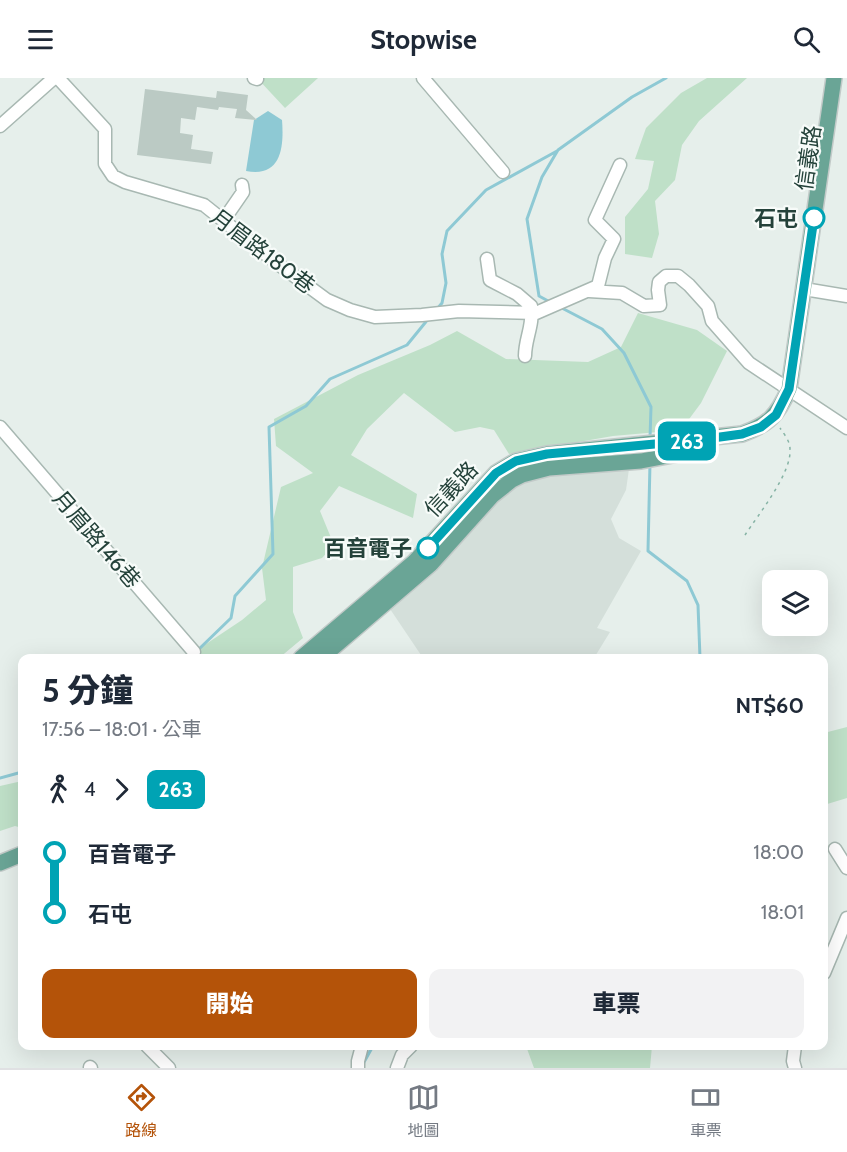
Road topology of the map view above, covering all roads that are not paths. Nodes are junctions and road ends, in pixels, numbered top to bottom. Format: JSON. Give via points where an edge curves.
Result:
{"nodes":[{"id":1,"x":56,"y":78,"type":"edge"},
{"id":2,"x":423,"y":78,"type":"edge"},
{"id":3,"x":834,"y":78,"type":"edge"},
{"id":4,"x":843,"y":78,"type":"edge"},
{"id":5,"x":0,"y":126,"type":"edge"},
{"id":6,"x":620,"y":165,"type":"dead end"},
{"id":7,"x":503,"y":172,"type":"dead end"},
{"id":8,"x":242,"y":185,"type":"dead end"},
{"id":9,"x":223,"y":221,"type":"junction"},
{"id":10,"x":487,"y":259,"type":"dead end"},
{"id":11,"x":808,"y":290,"type":"junction"},
{"id":12,"x":589,"y":291,"type":"junction"},
{"id":13,"x":847,"y":296,"type":"edge"},
{"id":14,"x":532,"y":313,"type":"junction"},
{"id":15,"x":525,"y":356,"type":"dead end"},
{"id":16,"x":792,"y":391,"type":"junction"},
{"id":17,"x":0,"y":427,"type":"edge"},
{"id":18,"x":847,"y":428,"type":"edge"},
{"id":19,"x":683,"y":447,"type":"junction"},
{"id":20,"x":428,"y":557,"type":"junction"},
{"id":21,"x":194,"y":652,"type":"dead end"},
{"id":22,"x":306,"y":654,"type":"edge"},
{"id":23,"x":325,"y":654,"type":"edge"},
{"id":24,"x":835,"y":849,"type":"dead end"},
{"id":25,"x":18,"y":856,"type":"edge"},
{"id":26,"x":0,"y":863,"type":"edge"},
{"id":27,"x":18,"y":867,"type":"edge"},
{"id":28,"x":847,"y":868,"type":"edge"},
{"id":29,"x":0,"y":874,"type":"edge"},
{"id":30,"x":847,"y":918,"type":"edge"},
{"id":31,"x":828,"y":963,"type":"edge"},
{"id":32,"x":151,"y":1050,"type":"edge"},
{"id":33,"x":361,"y":1050,"type":"edge"},
{"id":34,"x":407,"y":1050,"type":"edge"},
{"id":35,"x":794,"y":1050,"type":"edge"},
{"id":36,"x":169,"y":1068,"type":"edge"},
{"id":37,"x":358,"y":1068,"type":"edge"},
{"id":38,"x":396,"y":1068,"type":"edge"},
{"id":39,"x":795,"y":1068,"type":"edge"}],
"edges":[{"from":1,"to":5,"type":"street"},
{"from":1,"to":9,"type":"street","name":"月眉路180巷","via":[[105,129],[105,164],[113,176],[204,206]]},
{"from":2,"to":7,"type":"street"},
{"from":3,"to":11,"type":"main road","name":"信義路"},
{"from":4,"to":11,"type":"main road","name":"信義路"},
{"from":6,"to":12,"type":"street","via":[[595,220],[614,238],[598,286]]},
{"from":8,"to":9,"type":"street","via":[[243,192]]},
{"from":9,"to":14,"type":"street","name":"月眉路180巷","via":[[327,300],[350,310],[375,317],[459,311]]},
{"from":10,"to":14,"type":"street","via":[[490,280],[517,294],[531,306]]},
{"from":11,"to":13,"type":"street"},
{"from":11,"to":16,"type":"main road","name":"信義路","via":[[800,376]]},
{"from":12,"to":14,"type":"street","name":"月眉路180巷"},
{"from":12,"to":16,"type":"street","via":[[622,293],[644,306],[660,305],[659,282],[666,276],[678,276],[708,306],[712,321],[749,363]]},
{"from":14,"to":15,"type":"street"},
{"from":16,"to":18,"type":"street"},
{"from":16,"to":19,"type":"main road","name":"信義路","via":[[776,415],[761,427]]},
{"from":16,"to":19,"type":"main road","name":"信義路","via":[[786,417],[760,438]]},
{"from":17,"to":21,"type":"street","name":"月眉路146巷"},
{"from":19,"to":20,"type":"main road","name":"信義路","via":[[641,461],[549,468],[522,475],[492,496]]},
{"from":19,"to":20,"type":"main road","name":"信義路","via":[[641,445],[547,454],[516,461],[496,473]]},
{"from":20,"to":22,"type":"main road","name":"信義路"},
{"from":20,"to":23,"type":"main road","name":"信義路"},
{"from":24,"to":28,"type":"street"},
{"from":25,"to":26,"type":"main road"},
{"from":27,"to":29,"type":"main road"},
{"from":30,"to":31,"type":"street"},
{"from":32,"to":36,"type":"street"},
{"from":33,"to":37,"type":"street"},
{"from":34,"to":38,"type":"street"},
{"from":35,"to":39,"type":"street"}]}
